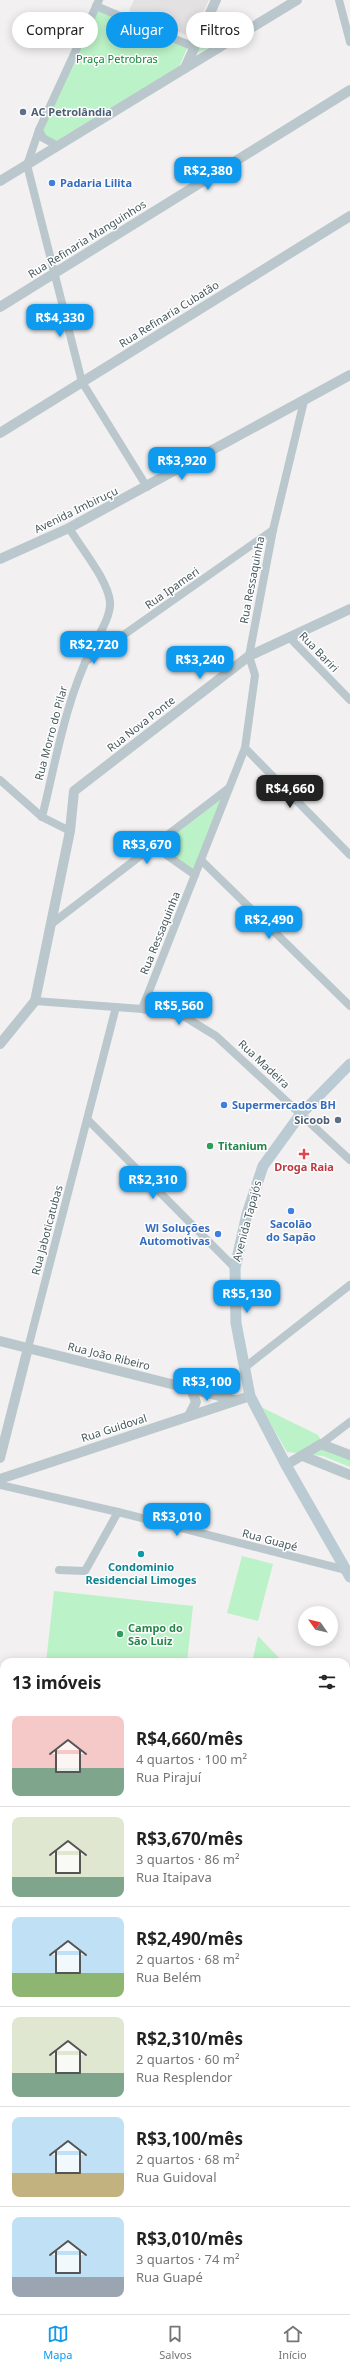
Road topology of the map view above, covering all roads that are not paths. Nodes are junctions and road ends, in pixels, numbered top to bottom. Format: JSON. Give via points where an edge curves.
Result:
{"nodes":[{"id":1,"x":216,"y":0,"type":"edge"},
{"id":2,"x":298,"y":0,"type":"edge"},
{"id":3,"x":339,"y":0,"type":"edge"},
{"id":4,"x":97,"y":3,"type":"edge"},
{"id":5,"x":210,"y":12,"type":"edge"},
{"id":6,"x":254,"y":26,"type":"edge"},
{"id":7,"x":350,"y":42,"type":"edge"},
{"id":8,"x":186,"y":43,"type":"edge"},
{"id":9,"x":194,"y":48,"type":"edge"},
{"id":10,"x":218,"y":48,"type":"edge"},
{"id":11,"x":184,"y":68,"type":"junction"},
{"id":12,"x":350,"y":90,"type":"edge"},
{"id":13,"x":39,"y":130,"type":"junction"},
{"id":14,"x":58,"y":146,"type":"junction"},
{"id":15,"x":27,"y":165,"type":"junction"},
{"id":16,"x":0,"y":181,"type":"edge"},
{"id":17,"x":350,"y":216,"type":"edge"},
{"id":18,"x":54,"y":273,"type":"junction"},
{"id":19,"x":0,"y":307,"type":"edge"},
{"id":20,"x":350,"y":375,"type":"edge"},
{"id":21,"x":82,"y":382,"type":"junction"},
{"id":22,"x":304,"y":401,"type":"junction"},
{"id":23,"x":0,"y":433,"type":"edge"},
{"id":24,"x":147,"y":487,"type":"junction"},
{"id":25,"x":69,"y":528,"type":"junction"},
{"id":26,"x":273,"y":530,"type":"junction"},
{"id":27,"x":0,"y":559,"type":"edge"},
{"id":28,"x":350,"y":609,"type":"edge"},
{"id":29,"x":289,"y":637,"type":"junction"},
{"id":30,"x":249,"y":656,"type":"junction"},
{"id":31,"x":84,"y":663,"type":"junction"},
{"id":32,"x":350,"y":700,"type":"edge"},
{"id":33,"x":245,"y":748,"type":"junction"},
{"id":34,"x":0,"y":780,"type":"edge"},
{"id":35,"x":231,"y":787,"type":"junction"},
{"id":36,"x":42,"y":817,"type":"junction"},
{"id":37,"x":70,"y":831,"type":"junction"},
{"id":38,"x":155,"y":847,"type":"junction"},
{"id":39,"x":350,"y":855,"type":"edge"},
{"id":40,"x":201,"y":860,"type":"junction"},
{"id":41,"x":195,"y":875,"type":"junction"},
{"id":42,"x":50,"y":925,"type":"junction"},
{"id":43,"x":35,"y":1001,"type":"junction"},
{"id":44,"x":350,"y":1006,"type":"edge"},
{"id":45,"x":116,"y":1007,"type":"junction"},
{"id":46,"x":142,"y":1009,"type":"junction"},
{"id":47,"x":0,"y":1044,"type":"edge"},
{"id":48,"x":350,"y":1064,"type":"edge"},
{"id":49,"x":300,"y":1115,"type":"junction"},
{"id":50,"x":88,"y":1120,"type":"junction"},
{"id":51,"x":350,"y":1160,"type":"edge"},
{"id":52,"x":235,"y":1268,"type":"junction"},
{"id":53,"x":350,"y":1285,"type":"edge"},
{"id":54,"x":0,"y":1341,"type":"edge"},
{"id":55,"x":28,"y":1348,"type":"junction"},
{"id":56,"x":244,"y":1368,"type":"junction"},
{"id":57,"x":190,"y":1389,"type":"junction"},
{"id":58,"x":250,"y":1396,"type":"junction"},
{"id":59,"x":235,"y":1400,"type":"junction"},
{"id":60,"x":189,"y":1416,"type":"junction"},
{"id":61,"x":350,"y":1422,"type":"edge"},
{"id":62,"x":321,"y":1444,"type":"junction"},
{"id":63,"x":350,"y":1455,"type":"edge"},
{"id":64,"x":303,"y":1456,"type":"junction"},
{"id":65,"x":0,"y":1458,"type":"edge"},
{"id":66,"x":286,"y":1465,"type":"junction"},
{"id":67,"x":350,"y":1475,"type":"edge"},
{"id":68,"x":0,"y":1479,"type":"edge"},
{"id":69,"x":0,"y":1486,"type":"edge"},
{"id":70,"x":118,"y":1512,"type":"junction"},
{"id":71,"x":59,"y":1570,"type":"dead end"},
{"id":72,"x":348,"y":1574,"type":"edge"}],
"edges":[{"from":1,"to":5,"type":"street"},
{"from":2,"to":6,"type":"street"},
{"from":3,"to":7,"type":"street"},
{"from":4,"to":8,"type":"street"},
{"from":4,"to":13,"type":"street"},
{"from":9,"to":11,"type":"street"},
{"from":10,"to":11,"type":"street"},
{"from":11,"to":14,"type":"street"},
{"from":12,"to":18,"type":"street","name":"Rua Refinaria Manguinhos"},
{"from":13,"to":14,"type":"street","via":[[43,138]]},
{"from":13,"to":15,"type":"street"},
{"from":14,"to":15,"type":"street"},
{"from":15,"to":16,"type":"street"},
{"from":15,"to":18,"type":"street"},
{"from":17,"to":21,"type":"street","name":"Rua Refinaria Cubatão"},
{"from":18,"to":19,"type":"street","name":"Rua Refinaria Manguinhos"},
{"from":18,"to":21,"type":"street"},
{"from":20,"to":22,"type":"street","name":"Avenida Imbiruçu"},
{"from":21,"to":23,"type":"street","name":"Rua Refinaria Cubatão"},
{"from":21,"to":24,"type":"street"},
{"from":22,"to":24,"type":"street","name":"Avenida Imbiruçu"},
{"from":22,"to":26,"type":"street","name":"Rua Ressaquinha"},
{"from":24,"to":25,"type":"street","name":"Avenida Imbiruçu"},
{"from":25,"to":27,"type":"street","name":"Avenida Imbiruçu"},
{"from":25,"to":31,"type":"street","name":"Rua Morro do Pilar","via":[[108,591],[110,604],[108,616]]},
{"from":26,"to":30,"type":"street","name":"Rua Ressaquinha"},
{"from":26,"to":31,"type":"street","name":"Rua Ipameri"},
{"from":28,"to":29,"type":"street","name":"Rua Nova Ponte"},
{"from":29,"to":30,"type":"street","name":"Rua Nova Ponte"},
{"from":29,"to":32,"type":"street","name":"Rua Bariri"},
{"from":30,"to":33,"type":"street","name":"Rua Ressaquinha","via":[[255,675]]},
{"from":30,"to":37,"type":"street","name":"Rua Nova Ponte","via":[[74,791]]},
{"from":31,"to":36,"type":"street","name":"Rua Morro do Pilar","via":[[71,701]]},
{"from":33,"to":35,"type":"street","name":"Rua Ressaquinha"},
{"from":33,"to":39,"type":"street"},
{"from":34,"to":36,"type":"street"},
{"from":35,"to":38,"type":"street"},
{"from":35,"to":40,"type":"street","name":"Rua Ressaquinha"},
{"from":36,"to":37,"type":"street"},
{"from":37,"to":42,"type":"street"},
{"from":38,"to":41,"type":"street"},
{"from":38,"to":42,"type":"street"},
{"from":40,"to":41,"type":"street","name":"Rua Ressaquinha"},
{"from":40,"to":44,"type":"street"},
{"from":41,"to":46,"type":"street","name":"Rua Ressaquinha"},
{"from":42,"to":43,"type":"street"},
{"from":43,"to":45,"type":"street","name":"Rua Madeira"},
{"from":43,"to":47,"type":"street"},
{"from":45,"to":46,"type":"street","name":"Rua Madeira"},
{"from":45,"to":50,"type":"street","name":"Rua Jaboticatubas"},
{"from":46,"to":49,"type":"street","name":"Rua Madeira","via":[[184,1017],[216,1036]]},
{"from":48,"to":49,"type":"main road","name":"Avenida Tapajós"},
{"from":49,"to":51,"type":"street","name":"Rua Madeira"},
{"from":49,"to":52,"type":"main road","name":"Avenida Tapajós","via":[[263,1166],[247,1214]]},
{"from":50,"to":52,"type":"street"},
{"from":50,"to":55,"type":"street","name":"Rua Jaboticatubas"},
{"from":52,"to":56,"type":"main road","name":"Avenida Tapajós","via":[[236,1323]]},
{"from":53,"to":56,"type":"street"},
{"from":54,"to":55,"type":"street","name":"Rua João Ribeiro"},
{"from":55,"to":57,"type":"street","name":"Rua João Ribeiro"},
{"from":55,"to":65,"type":"street","name":"Rua Jaboticatubas"},
{"from":56,"to":58,"type":"main road","name":"Avenida Tapajós"},
{"from":57,"to":59,"type":"street","name":"Rua João Ribeiro"},
{"from":57,"to":60,"type":"street","via":[[196,1402]]},
{"from":58,"to":59,"type":"street","name":"Rua Guidoval"},
{"from":58,"to":66,"type":"main road","name":"Avenida Tapajós"},
{"from":59,"to":60,"type":"street","name":"Rua Guidoval"},
{"from":60,"to":68,"type":"street","name":"Rua Guidoval"},
{"from":61,"to":62,"type":"street"},
{"from":62,"to":63,"type":"street"},
{"from":62,"to":64,"type":"street"},
{"from":64,"to":66,"type":"street"},
{"from":64,"to":67,"type":"street"},
{"from":66,"to":72,"type":"main road","name":"Avenida Tapajós"},
{"from":69,"to":70,"type":"street","name":"Rua Guapé"},
{"from":70,"to":71,"type":"street","via":[[85,1571]]},
{"from":70,"to":72,"type":"street","name":"Rua Guapé"}]}
